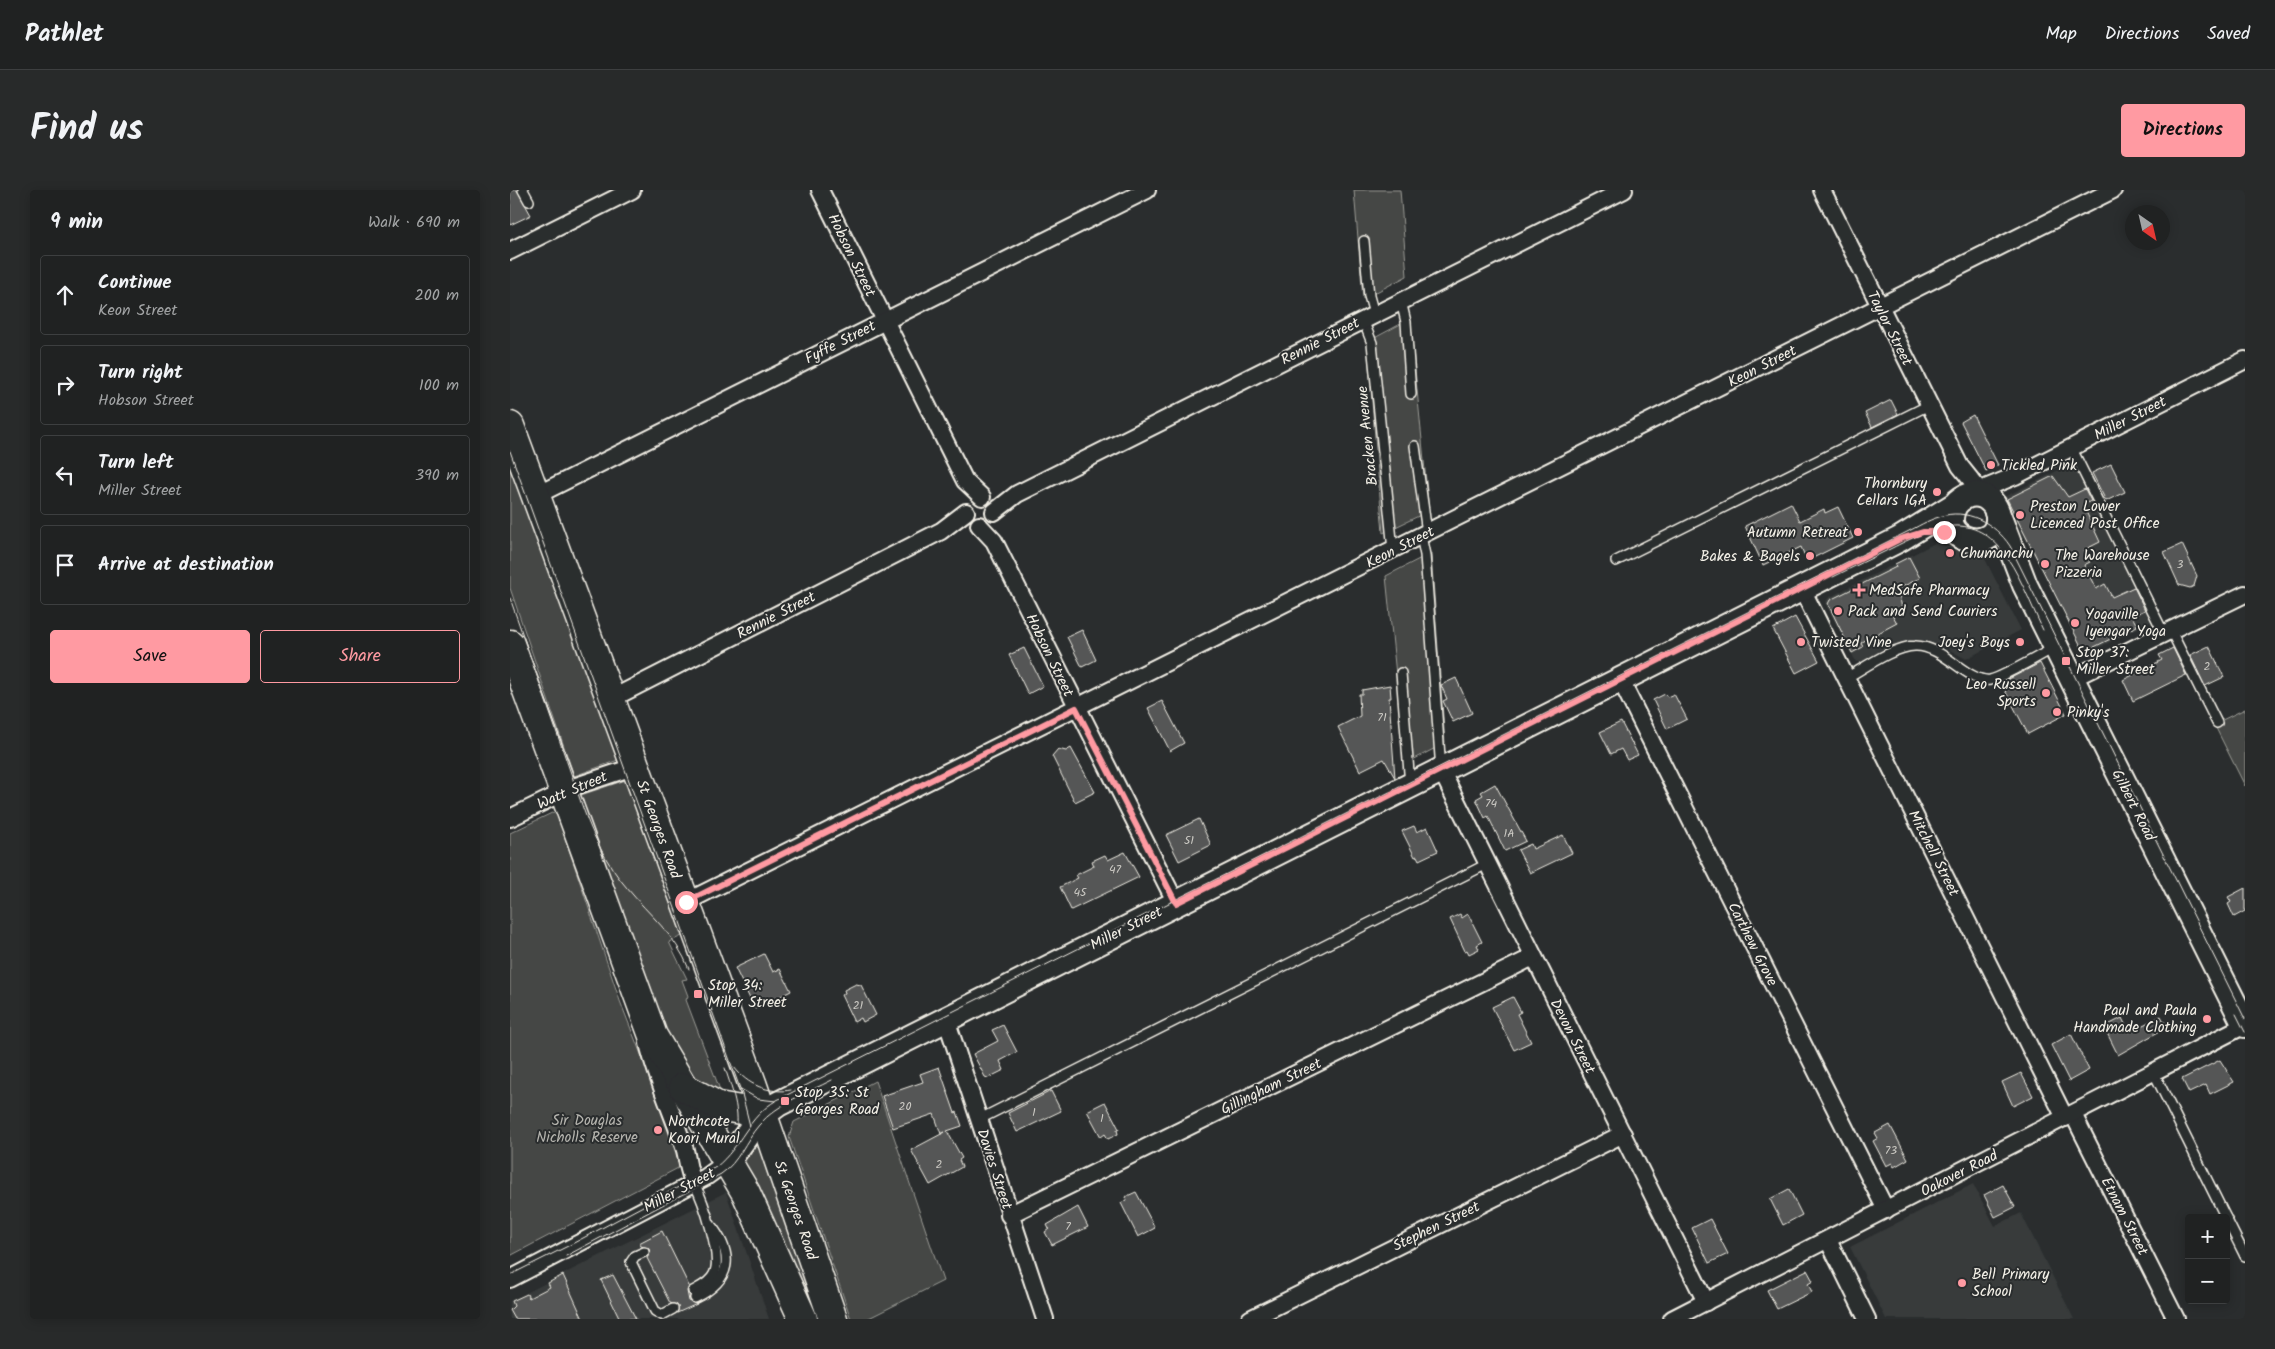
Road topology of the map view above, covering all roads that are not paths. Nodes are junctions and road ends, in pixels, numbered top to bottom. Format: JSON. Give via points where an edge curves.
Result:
{"nodes":[{"id":1,"x":523,"y":190,"type":"edge"},
{"id":2,"x":632,"y":190,"type":"edge"},
{"id":3,"x":820,"y":190,"type":"edge"},
{"id":4,"x":1147,"y":190,"type":"edge"},
{"id":5,"x":1624,"y":190,"type":"edge"},
{"id":6,"x":1822,"y":190,"type":"edge"},
{"id":7,"x":2113,"y":190,"type":"edge"},
{"id":8,"x":529,"y":201,"type":"dead end"},
{"id":9,"x":1364,"y":241,"type":"dead end"},
{"id":10,"x":510,"y":251,"type":"edge"},
{"id":11,"x":1401,"y":301,"type":"junction"},
{"id":12,"x":1880,"y":307,"type":"junction"},
{"id":13,"x":1369,"y":317,"type":"junction"},
{"id":14,"x":884,"y":320,"type":"junction"},
{"id":15,"x":2245,"y":360,"type":"edge"},
{"id":16,"x":1411,"y":394,"type":"dead end"},
{"id":17,"x":1929,"y":405,"type":"junction"},
{"id":18,"x":510,"y":426,"type":"edge"},
{"id":19,"x":1415,"y":446,"type":"dead end"},
{"id":20,"x":2071,"y":448,"type":"junction"},
{"id":21,"x":2015,"y":476,"type":"junction"},
{"id":22,"x":535,"y":496,"type":"junction"},
{"id":23,"x":1977,"y":503,"type":"junction"},
{"id":24,"x":980,"y":512,"type":"junction"},
{"id":25,"x":1424,"y":535,"type":"junction"},
{"id":26,"x":1900,"y":539,"type":"junction"},
{"id":27,"x":1964,"y":539,"type":"junction"},
{"id":28,"x":1393,"y":550,"type":"junction"},
{"id":29,"x":1616,"y":561,"type":"dead end"},
{"id":30,"x":2024,"y":583,"type":"junction"},
{"id":31,"x":1802,"y":589,"type":"junction"},
{"id":32,"x":2245,"y":594,"type":"edge"},
{"id":33,"x":2168,"y":632,"type":"junction"},
{"id":34,"x":510,"y":644,"type":"edge"},
{"id":35,"x":2056,"y":648,"type":"junction"},
{"id":36,"x":1401,"y":673,"type":"dead end"},
{"id":37,"x":1846,"y":678,"type":"junction"},
{"id":38,"x":1620,"y":679,"type":"junction"},
{"id":39,"x":2071,"y":679,"type":"junction"},
{"id":40,"x":611,"y":699,"type":"junction"},
{"id":41,"x":1076,"y":708,"type":"junction"},
{"id":42,"x":2217,"y":722,"type":"dead end"},
{"id":43,"x":636,"y":766,"type":"junction"},
{"id":44,"x":1441,"y":770,"type":"junction"},
{"id":45,"x":1410,"y":785,"type":"junction"},
{"id":46,"x":563,"y":792,"type":"junction"},
{"id":47,"x":510,"y":818,"type":"edge"},
{"id":48,"x":1487,"y":864,"type":"junction"},
{"id":49,"x":686,"y":902,"type":"junction"},
{"id":50,"x":1176,"y":903,"type":"junction"},
{"id":51,"x":1533,"y":957,"type":"junction"},
{"id":52,"x":637,"y":998,"type":"junction"},
{"id":53,"x":946,"y":1019,"type":"junction"},
{"id":54,"x":2245,"y":1025,"type":"edge"},
{"id":55,"x":2154,"y":1073,"type":"junction"},
{"id":56,"x":680,"y":1086,"type":"junction"},
{"id":57,"x":763,"y":1114,"type":"junction"},
{"id":58,"x":2069,"y":1116,"type":"junction"},
{"id":59,"x":978,"y":1120,"type":"junction"},
{"id":60,"x":1622,"y":1134,"type":"junction"},
{"id":61,"x":728,"y":1161,"type":"junction"},
{"id":62,"x":694,"y":1183,"type":"junction"},
{"id":63,"x":1886,"y":1210,"type":"junction"},
{"id":64,"x":2224,"y":1214,"type":"edge"},
{"id":65,"x":1009,"y":1215,"type":"junction"},
{"id":66,"x":2230,"y":1226,"type":"edge"},
{"id":67,"x":1828,"y":1240,"type":"junction"},
{"id":68,"x":644,"y":1252,"type":"dead end"},
{"id":69,"x":2245,"y":1256,"type":"edge"},
{"id":70,"x":510,"y":1279,"type":"edge"},
{"id":71,"x":694,"y":1295,"type":"dead end"},
{"id":72,"x":1706,"y":1302,"type":"junction"},
{"id":73,"x":673,"y":1309,"type":"dead end"},
{"id":74,"x":803,"y":1319,"type":"edge"},
{"id":75,"x":832,"y":1319,"type":"edge"},
{"id":76,"x":1044,"y":1319,"type":"edge"},
{"id":77,"x":1250,"y":1319,"type":"edge"},
{"id":78,"x":1672,"y":1319,"type":"edge"},
{"id":79,"x":1867,"y":1319,"type":"edge"},
{"id":80,"x":2176,"y":1319,"type":"edge"}],
"edges":[{"from":1,"to":8,"type":"lane"},
{"from":2,"to":10,"type":"street"},
{"from":3,"to":14,"type":"street","name":"Hobson Street"},
{"from":4,"to":14,"type":"street","name":"Fyffe Street"},
{"from":5,"to":11,"type":"street","name":"Rennie Street"},
{"from":6,"to":12,"type":"street","name":"Taylor Street"},
{"from":7,"to":12,"type":"street","name":"Keon Street"},
{"from":9,"to":13,"type":"lane","name":"Bracken Avenue"},
{"from":11,"to":13,"type":"street","name":"Rennie Street"},
{"from":11,"to":16,"type":"lane","via":[[1406,322]]},
{"from":12,"to":17,"type":"street","name":"Taylor Street"},
{"from":12,"to":25,"type":"street","name":"Keon Street"},
{"from":13,"to":24,"type":"street","name":"Rennie Street"},
{"from":13,"to":28,"type":"lane","name":"Bracken Avenue"},
{"from":14,"to":22,"type":"street","name":"Fyffe Street"},
{"from":14,"to":24,"type":"street","name":"Hobson Street"},
{"from":15,"to":20,"type":"street","name":"Miller Street"},
{"from":17,"to":23,"type":"street","name":"Taylor Street","via":[[1960,466],[1963,488]]},
{"from":17,"to":29,"type":"lane"},
{"from":18,"to":22,"type":"highway","name":"St Georges Road"},
{"from":19,"to":25,"type":"lane"},
{"from":20,"to":21,"type":"street","name":"Miller Street"},
{"from":20,"to":33,"type":"lane"},
{"from":21,"to":23,"type":"street","name":"Miller Street","via":[[1996,494]]},
{"from":21,"to":23,"type":"street","name":"Miller Street","via":[[1988,487]]},
{"from":22,"to":40,"type":"highway","name":"St Georges Road"},
{"from":23,"to":26,"type":"street","name":"Miller Street"},
{"from":23,"to":27,"type":"street","via":[[1951,522],[1956,533]]},
{"from":23,"to":27,"type":"street","via":[[1996,526],[1981,540]]},
{"from":23,"to":30,"type":"street","name":"Gilbert Road"},
{"from":24,"to":40,"type":"street","name":"Rennie Street"},
{"from":24,"to":41,"type":"street","name":"Hobson Street"},
{"from":25,"to":28,"type":"street","name":"Keon Street"},
{"from":25,"to":44,"type":"lane"},
{"from":26,"to":27,"type":"street","name":"Miller Street","via":[[1939,531]]},
{"from":26,"to":31,"type":"street","name":"Miller Street"},
{"from":27,"to":30,"type":"street","name":"Gilbert Road","via":[[1995,552]]},
{"from":28,"to":41,"type":"street","name":"Keon Street"},
{"from":30,"to":35,"type":"street","name":"Gilbert Road"},
{"from":31,"to":37,"type":"street","name":"Mitchell Street"},
{"from":31,"to":38,"type":"street","name":"Miller Street"},
{"from":32,"to":33,"type":"street"},
{"from":33,"to":39,"type":"street"},
{"from":33,"to":42,"type":"lane"},
{"from":34,"to":46,"type":"highway"},
{"from":35,"to":37,"type":"lane","via":[[1991,680],[1978,679],[1937,652],[1914,646],[1889,655]]},
{"from":35,"to":39,"type":"street","name":"Gilbert Road"},
{"from":36,"to":45,"type":"lane"},
{"from":37,"to":58,"type":"street","name":"Mitchell Street"},
{"from":38,"to":44,"type":"street","name":"Miller Street"},
{"from":38,"to":63,"type":"street","name":"Carthew Grove"},
{"from":39,"to":54,"type":"street","name":"Gilbert Road"},
{"from":40,"to":43,"type":"highway","name":"St Georges Road"},
{"from":41,"to":49,"type":"street","name":"Keon Street"},
{"from":41,"to":50,"type":"street","name":"Hobson Street"},
{"from":43,"to":46,"type":"street","name":"Watt Street"},
{"from":43,"to":49,"type":"highway","name":"St Georges Road"},
{"from":44,"to":45,"type":"street","name":"Miller Street"},
{"from":44,"to":48,"type":"street","name":"Devon Street"},
{"from":45,"to":50,"type":"street","name":"Miller Street"},
{"from":46,"to":47,"type":"street","name":"Watt Street"},
{"from":46,"to":52,"type":"highway"},
{"from":48,"to":51,"type":"street","name":"Devon Street"},
{"from":48,"to":59,"type":"lane"},
{"from":49,"to":57,"type":"highway","name":"St Georges Road"},
{"from":50,"to":53,"type":"street","name":"Miller Street"},
{"from":51,"to":60,"type":"street","name":"Devon Street"},
{"from":51,"to":65,"type":"street","name":"Gillingham Street"},
{"from":52,"to":56,"type":"highway"},
{"from":52,"to":62,"type":"street","via":[[656,1073]]},
{"from":53,"to":57,"type":"street","name":"Miller Street"},
{"from":53,"to":59,"type":"street","name":"Davies Street"},
{"from":54,"to":55,"type":"street","name":"Oakover Road"},
{"from":55,"to":58,"type":"street","name":"Oakover Road"},
{"from":55,"to":64,"type":"lane"},
{"from":56,"to":57,"type":"highway","via":[[718,1106]]},
{"from":56,"to":61,"type":"highway"},
{"from":57,"to":61,"type":"street","name":"Miller Street"},
{"from":57,"to":75,"type":"highway","name":"St Georges Road"},
{"from":58,"to":63,"type":"street","name":"Oakover Road"},
{"from":58,"to":80,"type":"street","name":"Etnam Street"},
{"from":59,"to":65,"type":"street","name":"Davies Street"},
{"from":60,"to":72,"type":"street","name":"Devon Street"},
{"from":60,"to":77,"type":"street","name":"Stephen Street"},
{"from":61,"to":62,"type":"street","name":"Miller Street"},
{"from":61,"to":74,"type":"highway","via":[[758,1216]]},
{"from":62,"to":70,"type":"street","name":"Miller Street"},
{"from":62,"to":71,"type":"lane","via":[[710,1224],[723,1243],[726,1257],[724,1272],[716,1286]]},
{"from":63,"to":67,"type":"street","name":"Oakover Road"},
{"from":65,"to":76,"type":"street","name":"Davies Street"},
{"from":66,"to":69,"type":"lane"},
{"from":67,"to":72,"type":"street","name":"Oakover Road"},
{"from":67,"to":79,"type":"street"},
{"from":68,"to":73,"type":"lane","via":[[631,1262],[651,1303],[660,1315]]},
{"from":72,"to":78,"type":"street","name":"Oakover Road"}]}
